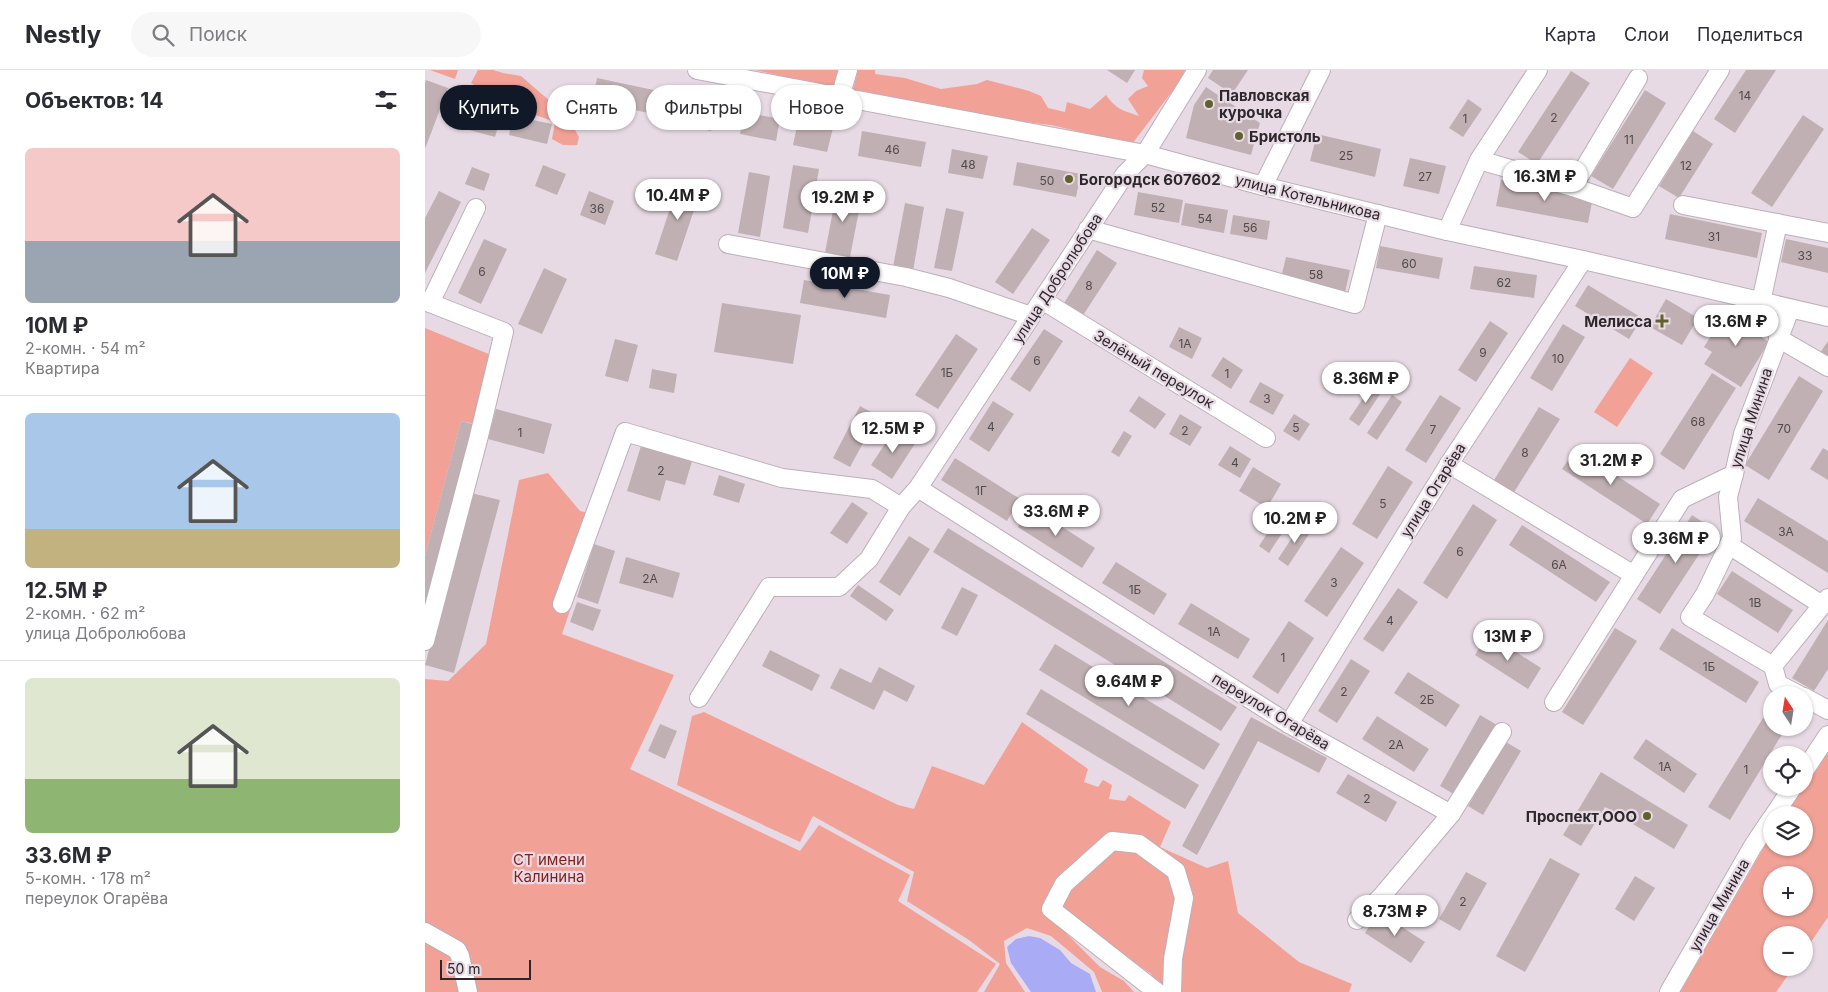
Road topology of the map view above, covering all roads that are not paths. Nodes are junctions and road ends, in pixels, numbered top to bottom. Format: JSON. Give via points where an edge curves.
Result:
{"nodes":[{"id":1,"x":697,"y":70,"type":"edge"},
{"id":2,"x":848,"y":70,"type":"edge"},
{"id":3,"x":1197,"y":70,"type":"edge"},
{"id":4,"x":1321,"y":70,"type":"edge"},
{"id":5,"x":1538,"y":70,"type":"edge"},
{"id":6,"x":1720,"y":70,"type":"edge"},
{"id":7,"x":1637,"y":78,"type":"dead end"},
{"id":8,"x":777,"y":85,"type":"edge"},
{"id":9,"x":844,"y":85,"type":"edge"},
{"id":10,"x":862,"y":101,"type":"edge"},
{"id":11,"x":1145,"y":154,"type":"junction"},
{"id":12,"x":1479,"y":160,"type":"junction"},
{"id":13,"x":1263,"y":186,"type":"junction"},
{"id":14,"x":1573,"y":188,"type":"junction"},
{"id":15,"x":1683,"y":205,"type":"dead end"},
{"id":16,"x":476,"y":208,"type":"dead end"},
{"id":17,"x":1378,"y":214,"type":"junction"},
{"id":18,"x":1777,"y":223,"type":"junction"},
{"id":19,"x":1088,"y":229,"type":"junction"},
{"id":20,"x":1447,"y":231,"type":"junction"},
{"id":21,"x":1828,"y":233,"type":"edge"},
{"id":22,"x":728,"y":244,"type":"dead end"},
{"id":23,"x":1583,"y":260,"type":"junction"},
{"id":24,"x":1042,"y":300,"type":"junction"},
{"id":25,"x":428,"y":302,"type":"edge"},
{"id":26,"x":1761,"y":302,"type":"junction"},
{"id":27,"x":1790,"y":309,"type":"junction"},
{"id":28,"x":1031,"y":316,"type":"junction"},
{"id":29,"x":1828,"y":317,"type":"edge"},
{"id":30,"x":1778,"y":338,"type":"junction"},
{"id":31,"x":1828,"y":367,"type":"edge"},
{"id":32,"x":1266,"y":438,"type":"dead end"},
{"id":33,"x":1449,"y":464,"type":"junction"},
{"id":34,"x":1734,"y":474,"type":"junction"},
{"id":35,"x":919,"y":488,"type":"junction"},
{"id":36,"x":901,"y":508,"type":"junction"},
{"id":37,"x":1729,"y":545,"type":"junction"},
{"id":38,"x":1635,"y":575,"type":"junction"},
{"id":39,"x":1825,"y":602,"type":"edge"},
{"id":40,"x":562,"y":604,"type":"dead end"},
{"id":41,"x":425,"y":641,"type":"edge"},
{"id":42,"x":1773,"y":666,"type":"junction"},
{"id":43,"x":1782,"y":686,"type":"edge"},
{"id":44,"x":699,"y":698,"type":"dead end"},
{"id":45,"x":1555,"y":702,"type":"dead end"},
{"id":46,"x":1813,"y":702,"type":"edge"},
{"id":47,"x":1828,"y":710,"type":"edge"},
{"id":48,"x":1289,"y":724,"type":"junction"},
{"id":49,"x":1503,"y":732,"type":"dead end"},
{"id":50,"x":1828,"y":735,"type":"edge"},
{"id":51,"x":1813,"y":758,"type":"edge"},
{"id":52,"x":1451,"y":814,"type":"junction"},
{"id":53,"x":1763,"y":831,"type":"edge"},
{"id":54,"x":1357,"y":920,"type":"dead end"},
{"id":55,"x":425,"y":932,"type":"edge"},
{"id":56,"x":469,"y":992,"type":"edge"},
{"id":57,"x":1157,"y":992,"type":"edge"},
{"id":58,"x":1171,"y":992,"type":"edge"},
{"id":59,"x":1669,"y":992,"type":"edge"}],
"edges":[{"from":1,"to":8,"type":"street","name":"улица Котельникова"},
{"from":2,"to":9,"type":"street"},
{"from":3,"to":11,"type":"street","name":"улица Добролюбова"},
{"from":4,"to":13,"type":"street"},
{"from":5,"to":12,"type":"street"},
{"from":6,"to":14,"type":"street","via":[[1633,208]]},
{"from":7,"to":14,"type":"street"},
{"from":10,"to":11,"type":"street","name":"улица Котельникова"},
{"from":11,"to":13,"type":"street","name":"улица Котельникова"},
{"from":11,"to":19,"type":"street","name":"улица Добролюбова","via":[[1125,174]]},
{"from":12,"to":14,"type":"street"},
{"from":12,"to":20,"type":"street"},
{"from":13,"to":17,"type":"street","name":"улица Котельникова"},
{"from":15,"to":18,"type":"street"},
{"from":16,"to":25,"type":"street"},
{"from":17,"to":19,"type":"street","via":[[1355,304]]},
{"from":17,"to":20,"type":"street","name":"улица Котельникова"},
{"from":18,"to":21,"type":"street"},
{"from":18,"to":26,"type":"street"},
{"from":19,"to":24,"type":"street","name":"улица Добролюбова"},
{"from":20,"to":23,"type":"street","name":"улица Котельникова"},
{"from":22,"to":28,"type":"street","via":[[906,277]]},
{"from":23,"to":26,"type":"street","name":"улица Котельникова"},
{"from":23,"to":33,"type":"street","name":"улица Огарёва"},
{"from":24,"to":28,"type":"street","name":"улица Добролюбова"},
{"from":24,"to":32,"type":"street","name":"Зелёный переулок"},
{"from":25,"to":41,"type":"street","via":[[505,332]]},
{"from":26,"to":27,"type":"street","name":"улица Котельникова"},
{"from":27,"to":29,"type":"street","name":"улица Котельникова"},
{"from":27,"to":30,"type":"street","name":"улица Минина"},
{"from":28,"to":35,"type":"street","name":"улица Добролюбова"},
{"from":30,"to":31,"type":"street"},
{"from":30,"to":34,"type":"street","name":"улица Минина","via":[[1743,434]]},
{"from":33,"to":38,"type":"street"},
{"from":33,"to":48,"type":"street","name":"улица Огарёва"},
{"from":34,"to":37,"type":"street","via":[[1729,497],[1732,538]]},
{"from":34,"to":38,"type":"street","name":"улица Минина","via":[[1682,499]]},
{"from":35,"to":36,"type":"street","name":"улица Добролюбова"},
{"from":35,"to":48,"type":"street","name":"переулок Огарёва"},
{"from":36,"to":40,"type":"street","via":[[872,489],[782,478],[625,432]]},
{"from":36,"to":44,"type":"street","name":"улица Добролюбова","via":[[869,559],[839,587],[769,587]]},
{"from":37,"to":39,"type":"street"},
{"from":37,"to":42,"type":"street","via":[[1690,617]]},
{"from":38,"to":45,"type":"street","name":"улица Минина"},
{"from":39,"to":42,"type":"street"},
{"from":42,"to":43,"type":"street","via":[[1778,684]]},
{"from":46,"to":47,"type":"street"},
{"from":48,"to":52,"type":"street","name":"переулок Огарёва"},
{"from":49,"to":52,"type":"street"},
{"from":50,"to":51,"type":"street"},
{"from":52,"to":54,"type":"street","via":[[1381,897]]},
{"from":53,"to":59,"type":"street","name":"улица Минина"},
{"from":55,"to":56,"type":"street","via":[[457,950]]},
{"from":57,"to":58,"type":"street","via":[[1051,909],[1064,884],[1112,840],[1139,844],[1176,871],[1184,898],[1173,959]]}]}
